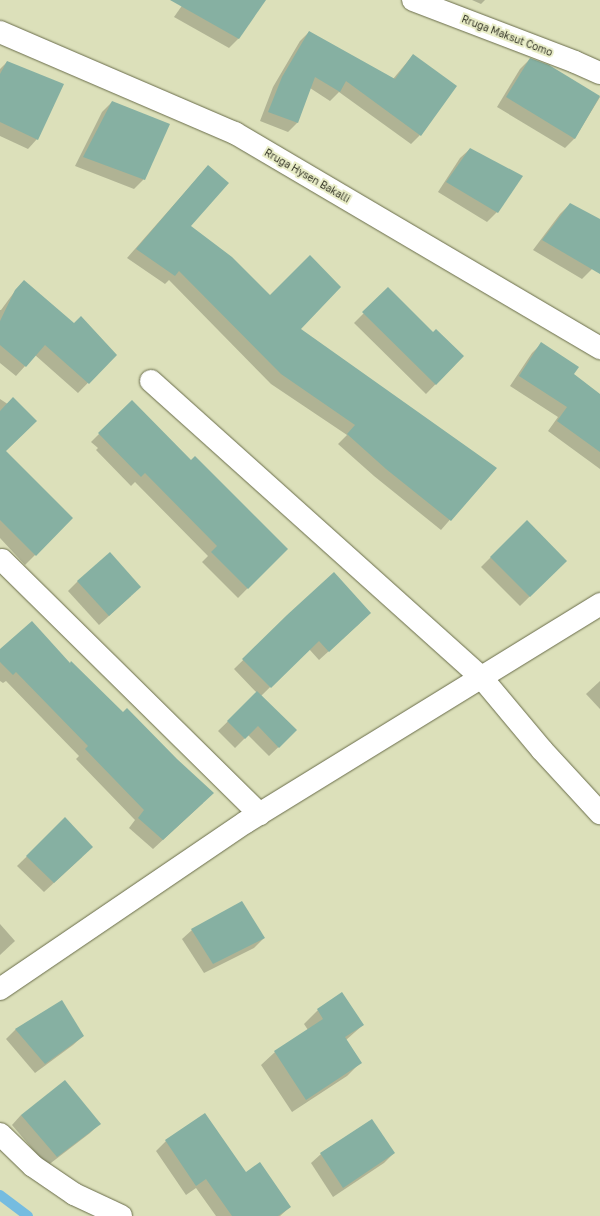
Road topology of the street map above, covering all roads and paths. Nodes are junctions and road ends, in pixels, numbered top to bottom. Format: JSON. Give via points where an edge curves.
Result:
{"nodes":[{"id":1,"x":413,"y":0,"type":"edge"},
{"id":2,"x":0,"y":32,"type":"edge"},
{"id":3,"x":600,"y":73,"type":"edge"},
{"id":4,"x":600,"y":348,"type":"edge"},
{"id":5,"x":151,"y":381,"type":"dead end"},
{"id":6,"x":2,"y":560,"type":"dead end"},
{"id":7,"x":600,"y":604,"type":"edge"},
{"id":8,"x":481,"y":678,"type":"junction"},
{"id":9,"x":600,"y":813,"type":"edge"},
{"id":10,"x":260,"y":814,"type":"junction"},
{"id":11,"x":0,"y":989,"type":"edge"},
{"id":12,"x":0,"y":1134,"type":"edge"},
{"id":13,"x":121,"y":1216,"type":"edge"}],
"edges":[{"from":1,"to":3,"type":"street","name":"Rruga Maksut Como"},
{"from":2,"to":4,"type":"street","name":"Rruga Hysen Bakalli","via":[[235,133]]},
{"from":5,"to":8,"type":"street"},
{"from":6,"to":10,"type":"street"},
{"from":7,"to":8,"type":"street"},
{"from":8,"to":9,"type":"street"},
{"from":8,"to":10,"type":"street"},
{"from":10,"to":11,"type":"street"},
{"from":12,"to":13,"type":"street","via":[[33,1166],[62,1186]]}]}
